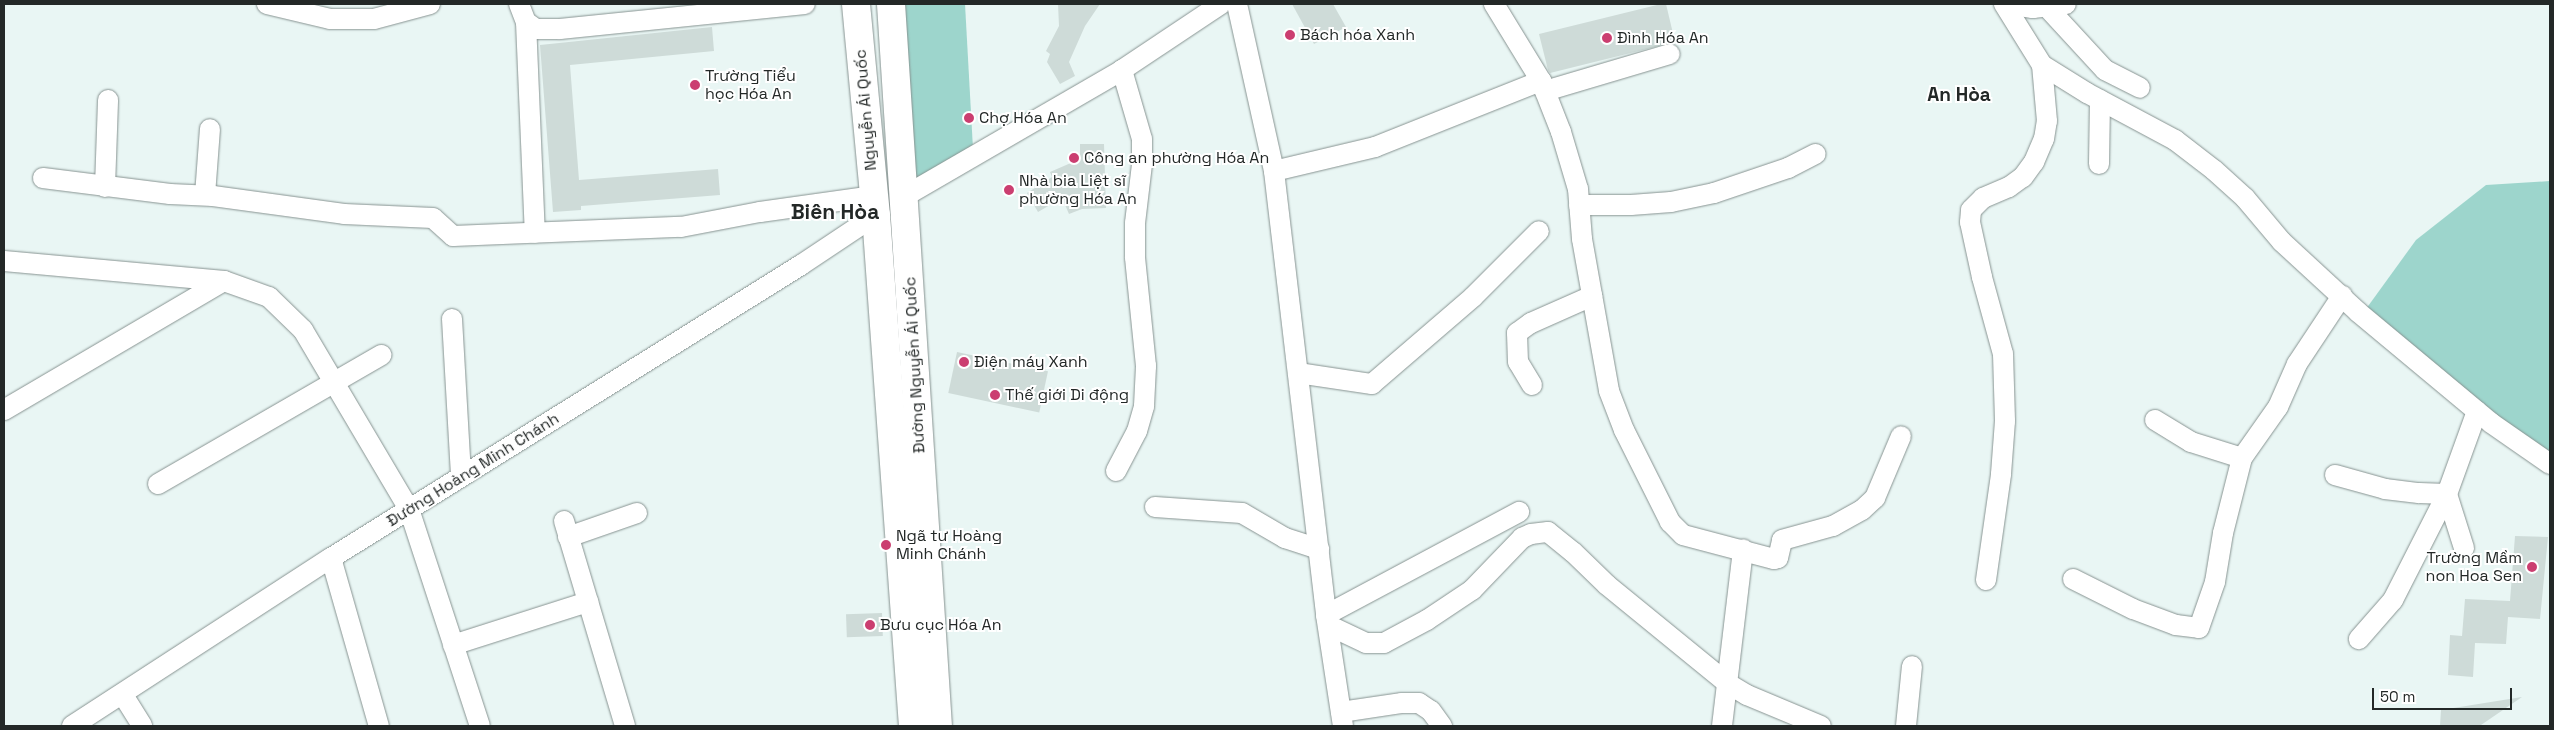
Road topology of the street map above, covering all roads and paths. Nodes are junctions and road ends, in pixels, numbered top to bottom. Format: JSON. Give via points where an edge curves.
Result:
{"nodes":[{"id":1,"x":267,"y":4,"type":"edge"},
{"id":2,"x":430,"y":4,"type":"edge"},
{"id":3,"x":519,"y":4,"type":"edge"},
{"id":4,"x":805,"y":4,"type":"edge"},
{"id":5,"x":856,"y":4,"type":"edge"},
{"id":6,"x":891,"y":4,"type":"edge"},
{"id":7,"x":1222,"y":4,"type":"edge"},
{"id":8,"x":1237,"y":4,"type":"edge"},
{"id":9,"x":1494,"y":4,"type":"edge"},
{"id":10,"x":2006,"y":4,"type":"edge"},
{"id":11,"x":2066,"y":4,"type":"edge"},
{"id":12,"x":2046,"y":6,"type":"junction"},
{"id":13,"x":300,"y":8,"type":"edge"},
{"id":14,"x":526,"y":22,"type":"junction"},
{"id":15,"x":1670,"y":54,"type":"dead end"},
{"id":16,"x":2042,"y":65,"type":"junction"},
{"id":17,"x":1122,"y":70,"type":"junction"},
{"id":18,"x":1543,"y":86,"type":"junction"},
{"id":19,"x":2140,"y":88,"type":"dead end"},
{"id":20,"x":108,"y":100,"type":"dead end"},
{"id":21,"x":2100,"y":100,"type":"junction"},
{"id":22,"x":210,"y":129,"type":"dead end"},
{"id":23,"x":1816,"y":154,"type":"dead end"},
{"id":24,"x":2099,"y":164,"type":"dead end"},
{"id":25,"x":1274,"y":171,"type":"junction"},
{"id":26,"x":43,"y":178,"type":"dead end"},
{"id":27,"x":105,"y":187,"type":"junction"},
{"id":28,"x":206,"y":196,"type":"junction"},
{"id":29,"x":905,"y":196,"type":"junction"},
{"id":30,"x":1579,"y":205,"type":"junction"},
{"id":31,"x":875,"y":206,"type":"junction"},
{"id":32,"x":1539,"y":231,"type":"dead end"},
{"id":33,"x":535,"y":233,"type":"junction"},
{"id":34,"x":4,"y":261,"type":"edge"},
{"id":35,"x":224,"y":281,"type":"junction"},
{"id":36,"x":1592,"y":296,"type":"junction"},
{"id":37,"x":2342,"y":296,"type":"junction"},
{"id":38,"x":452,"y":319,"type":"dead end"},
{"id":39,"x":381,"y":355,"type":"dead end"},
{"id":40,"x":1298,"y":373,"type":"junction"},
{"id":41,"x":334,"y":382,"type":"junction"},
{"id":42,"x":1532,"y":385,"type":"dead end"},
{"id":43,"x":4,"y":410,"type":"edge"},
{"id":44,"x":2477,"y":411,"type":"junction"},
{"id":45,"x":2155,"y":420,"type":"dead end"},
{"id":46,"x":1902,"y":436,"type":"dead end"},
{"id":47,"x":2242,"y":458,"type":"junction"},
{"id":48,"x":2550,"y":464,"type":"edge"},
{"id":49,"x":1116,"y":470,"type":"dead end"},
{"id":50,"x":2335,"y":475,"type":"dead end"},
{"id":51,"x":461,"y":477,"type":"junction"},
{"id":52,"x":158,"y":484,"type":"dead end"},
{"id":53,"x":2447,"y":494,"type":"junction"},
{"id":54,"x":1155,"y":507,"type":"dead end"},
{"id":55,"x":409,"y":510,"type":"junction"},
{"id":56,"x":1519,"y":512,"type":"dead end"},
{"id":57,"x":637,"y":513,"type":"dead end"},
{"id":58,"x":2464,"y":548,"type":"dead end"},
{"id":59,"x":1318,"y":549,"type":"junction"},
{"id":60,"x":1743,"y":549,"type":"junction"},
{"id":61,"x":330,"y":558,"type":"junction"},
{"id":62,"x":2073,"y":579,"type":"dead end"},
{"id":63,"x":1986,"y":580,"type":"dead end"},
{"id":64,"x":588,"y":602,"type":"junction"},
{"id":65,"x":1327,"y":620,"type":"junction"},
{"id":66,"x":2359,"y":639,"type":"dead end"},
{"id":67,"x":453,"y":645,"type":"junction"},
{"id":68,"x":1912,"y":666,"type":"dead end"},
{"id":69,"x":1727,"y":683,"type":"junction"},
{"id":70,"x":123,"y":695,"type":"junction"},
{"id":71,"x":1342,"y":719,"type":"edge"},
{"id":72,"x":72,"y":726,"type":"edge"},
{"id":73,"x":142,"y":726,"type":"edge"},
{"id":74,"x":378,"y":726,"type":"edge"},
{"id":75,"x":480,"y":726,"type":"edge"},
{"id":76,"x":625,"y":726,"type":"edge"},
{"id":77,"x":913,"y":726,"type":"edge"},
{"id":78,"x":938,"y":726,"type":"edge"},
{"id":79,"x":1442,"y":726,"type":"edge"},
{"id":80,"x":1722,"y":726,"type":"edge"},
{"id":81,"x":1821,"y":726,"type":"edge"},
{"id":82,"x":1906,"y":726,"type":"edge"}],
"edges":[{"from":1,"to":13,"type":"street"},
{"from":2,"to":13,"type":"street","via":[[374,19],[330,19]]},
{"from":3,"to":14,"type":"street"},
{"from":4,"to":14,"type":"street","via":[[560,29],[536,28]]},
{"from":5,"to":31,"type":"main road","name":"Nguyễn Ái Quốc"},
{"from":6,"to":29,"type":"main road","name":"Đường Nguyễn Ái Quốc"},
{"from":7,"to":17,"type":"street"},
{"from":8,"to":25,"type":"street"},
{"from":9,"to":18,"type":"street"},
{"from":10,"to":12,"type":"street","via":[[2032,8]]},
{"from":10,"to":16,"type":"street"},
{"from":11,"to":12,"type":"street"},
{"from":12,"to":19,"type":"street","via":[[2105,70]]},
{"from":14,"to":33,"type":"street"},
{"from":15,"to":18,"type":"street"},
{"from":16,"to":21,"type":"street"},
{"from":16,"to":63,"type":"street","via":[[2047,120],[2044,139],[2034,162],[2023,177],[1983,198],[1971,210],[1970,222],[1982,277],[2003,354],[2006,420]]},
{"from":17,"to":29,"type":"street"},
{"from":17,"to":49,"type":"street","via":[[1142,139],[1135,257],[1146,366],[1144,406],[1137,431]]},
{"from":18,"to":25,"type":"street","via":[[1374,147]]},
{"from":18,"to":30,"type":"street","via":[[1567,151]]},
{"from":20,"to":27,"type":"street"},
{"from":21,"to":24,"type":"street"},
{"from":21,"to":37,"type":"street","via":[[2175,140],[2214,170],[2245,198],[2282,242]]},
{"from":22,"to":28,"type":"street"},
{"from":23,"to":30,"type":"street","via":[[1788,168],[1714,193],[1641,204]]},
{"from":25,"to":40,"type":"street"},
{"from":26,"to":27,"type":"street"},
{"from":27,"to":28,"type":"street"},
{"from":28,"to":33,"type":"street","via":[[344,214],[433,218],[453,236]]},
{"from":29,"to":31,"type":"main road"},
{"from":29,"to":78,"type":"main road","name":"Đường Nguyễn Ái Quốc"},
{"from":30,"to":36,"type":"street"},
{"from":31,"to":33,"type":"street","via":[[760,212],[681,227]]},
{"from":31,"to":51,"type":"street","name":"Đường Hoàng Minh Chánh","via":[[801,265]]},
{"from":31,"to":77,"type":"main road","name":"Đường Nguyễn Ái Quốc"},
{"from":32,"to":40,"type":"street","via":[[1473,297],[1372,384]]},
{"from":34,"to":35,"type":"street"},
{"from":35,"to":41,"type":"street","via":[[270,297],[303,330]]},
{"from":35,"to":43,"type":"street"},
{"from":36,"to":42,"type":"street","via":[[1531,323],[1517,333],[1518,362]]},
{"from":36,"to":60,"type":"street","via":[[1609,391],[1624,430],[1670,522],[1684,535]]},
{"from":37,"to":44,"type":"street"},
{"from":37,"to":47,"type":"street","via":[[2297,364],[2278,407]]},
{"from":38,"to":51,"type":"street"},
{"from":39,"to":41,"type":"street"},
{"from":40,"to":59,"type":"street"},
{"from":41,"to":52,"type":"street"},
{"from":41,"to":55,"type":"street"},
{"from":44,"to":48,"type":"street"},
{"from":44,"to":53,"type":"street"},
{"from":45,"to":47,"type":"street","via":[[2191,442]]},
{"from":46,"to":60,"type":"street","via":[[1875,498],[1862,510],[1833,526],[1782,540],[1778,558]]},
{"from":47,"to":62,"type":"street","via":[[2223,533],[2215,582],[2199,628],[2176,625],[2133,609]]},
{"from":50,"to":53,"type":"street","via":[[2385,489]]},
{"from":51,"to":55,"type":"street","name":"Đường Hoàng Minh Chánh"},
{"from":53,"to":58,"type":"street"},
{"from":53,"to":66,"type":"street","via":[[2393,600]]},
{"from":54,"to":59,"type":"street","via":[[1242,514],[1285,538]]},
{"from":55,"to":61,"type":"street","name":"Đường Hoàng Minh Chánh"},
{"from":55,"to":67,"type":"street"},
{"from":56,"to":65,"type":"street"},
{"from":57,"to":64,"type":"street","via":[[566,529]]},
{"from":59,"to":65,"type":"street"},
{"from":60,"to":69,"type":"street"},
{"from":61,"to":70,"type":"street","name":"Đường Hoàng Minh Chánh"},
{"from":61,"to":74,"type":"street"},
{"from":64,"to":67,"type":"street"},
{"from":64,"to":76,"type":"street"},
{"from":65,"to":69,"type":"street","via":[[1366,643],[1384,643],[1472,590],[1522,538],[1548,532],[1607,586]]},
{"from":65,"to":71,"type":"street"},
{"from":67,"to":75,"type":"street"},
{"from":68,"to":82,"type":"street"},
{"from":69,"to":80,"type":"street"},
{"from":69,"to":81,"type":"street","via":[[1747,695]]},
{"from":70,"to":72,"type":"street","name":"Đường Hoàng Minh Chánh"},
{"from":70,"to":73,"type":"street"},
{"from":71,"to":79,"type":"street","via":[[1402,702],[1419,703],[1431,710]]}]}
